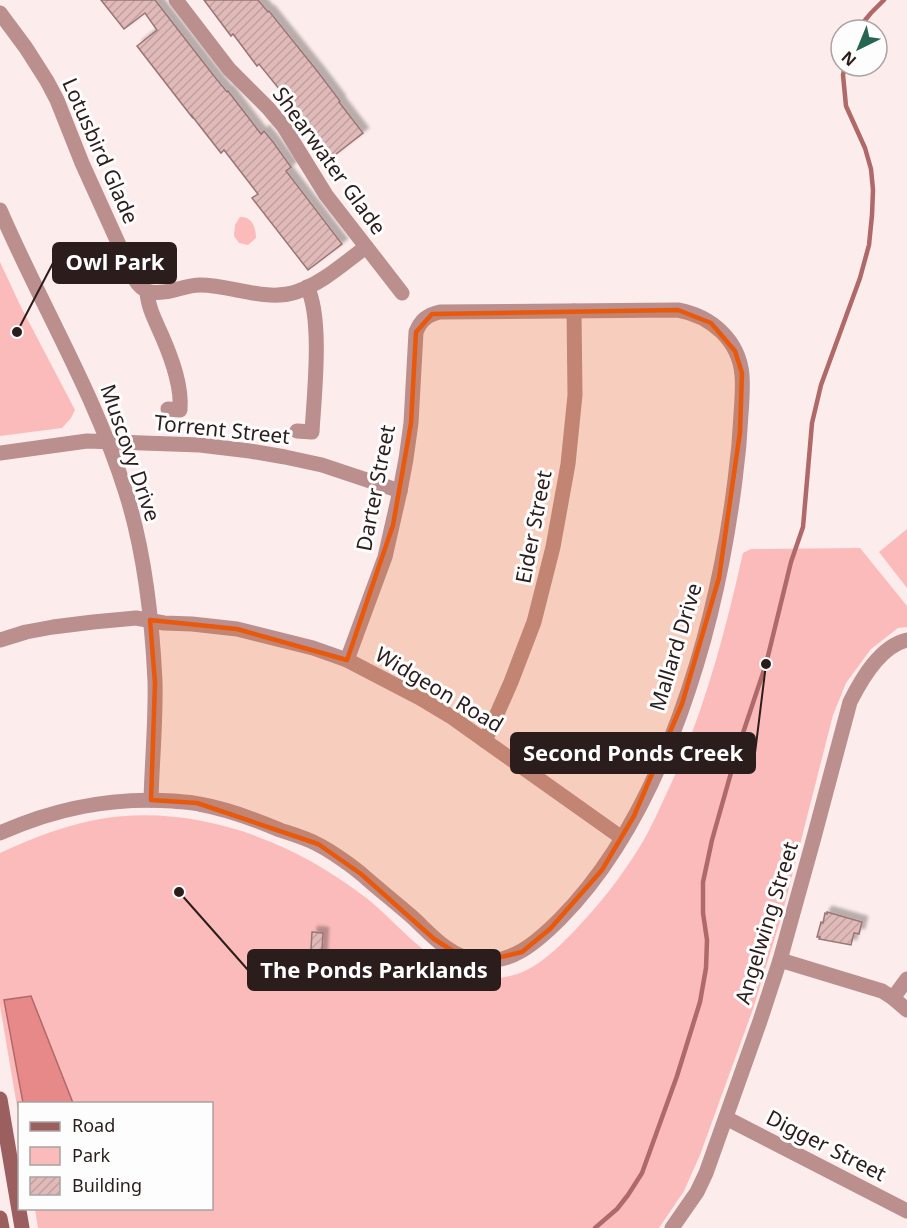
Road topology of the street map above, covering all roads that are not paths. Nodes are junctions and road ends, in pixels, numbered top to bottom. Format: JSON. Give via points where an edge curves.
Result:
{"nodes":[{"id":1,"x":176,"y":0,"type":"edge"},
{"id":2,"x":0,"y":13,"type":"edge"},
{"id":3,"x":0,"y":210,"type":"edge"},
{"id":4,"x":366,"y":247,"type":"junction"},
{"id":5,"x":307,"y":287,"type":"junction"},
{"id":6,"x":147,"y":291,"type":"junction"},
{"id":7,"x":402,"y":293,"type":"dead end"},
{"id":8,"x":574,"y":311,"type":"junction"},
{"id":9,"x":422,"y":321,"type":"joint"},
{"id":10,"x":168,"y":409,"type":"dead end"},
{"id":11,"x":297,"y":431,"type":"dead end"},
{"id":12,"x":108,"y":441,"type":"junction"},
{"id":13,"x":0,"y":453,"type":"edge"},
{"id":14,"x":400,"y":491,"type":"junction"},
{"id":15,"x":150,"y":620,"type":"junction"},
{"id":16,"x":0,"y":640,"type":"edge"},
{"id":17,"x":907,"y":640,"type":"edge"},
{"id":18,"x":347,"y":660,"type":"junction"},
{"id":19,"x":485,"y":741,"type":"junction"},
{"id":20,"x":151,"y":800,"type":"junction"},
{"id":21,"x":0,"y":833,"type":"edge"},
{"id":22,"x":622,"y":838,"type":"junction"},
{"id":23,"x":780,"y":960,"type":"junction"},
{"id":24,"x":907,"y":979,"type":"edge"},
{"id":25,"x":893,"y":998,"type":"junction"},
{"id":26,"x":907,"y":1010,"type":"edge"},
{"id":27,"x":0,"y":1099,"type":"edge"},
{"id":28,"x":726,"y":1118,"type":"junction"},
{"id":29,"x":18,"y":1205,"type":"edge"},
{"id":30,"x":19,"y":1210,"type":"edge"},
{"id":31,"x":907,"y":1211,"type":"edge"},
{"id":32,"x":0,"y":1218,"type":"edge"},
{"id":33,"x":2,"y":1228,"type":"edge"},
{"id":34,"x":22,"y":1228,"type":"edge"},
{"id":35,"x":672,"y":1228,"type":"edge"}],
"edges":[{"from":1,"to":4,"type":"street","name":"Shearwater Glade","via":[[229,69],[284,127],[316,181]]},
{"from":2,"to":6,"type":"street","name":"Lotusbird Glade","via":[[47,81],[134,278]]},
{"from":3,"to":12,"type":"street","name":"Muscovy Drive"},
{"from":4,"to":5,"type":"street"},
{"from":4,"to":7,"type":"street","name":"Shearwater Glade"},
{"from":5,"to":6,"type":"street","via":[[280,295],[213,285]]},
{"from":5,"to":11,"type":"street","via":[[313,300],[316,344],[312,432]]},
{"from":6,"to":10,"type":"street","via":[[181,398],[180,410]]},
{"from":8,"to":9,"type":"street","name":"Mallard Drive","via":[[440,312]]},
{"from":8,"to":19,"type":"street","name":"Eider Street","via":[[575,395],[562,506],[534,622]]},
{"from":8,"to":22,"type":"street","name":"Mallard Drive","via":[[678,310],[701,316],[721,330],[735,351],[742,373],[732,503],[711,612],[673,731]]},
{"from":9,"to":14,"type":"street","name":"Darter Street","via":[[414,340],[411,423]]},
{"from":12,"to":13,"type":"street","name":"Torrent Street"},
{"from":12,"to":14,"type":"street","name":"Torrent Street","via":[[250,451],[322,465]]},
{"from":12,"to":15,"type":"street","name":"Muscovy Drive","via":[[137,539]]},
{"from":14,"to":18,"type":"street","name":"Darter Street","via":[[385,557]]},
{"from":15,"to":16,"type":"street","name":"Widgeon Road","via":[[93,622]]},
{"from":15,"to":18,"type":"street","name":"Widgeon Road","via":[[237,629]]},
{"from":15,"to":20,"type":"street","name":"Muscovy Drive","via":[[155,683]]},
{"from":17,"to":23,"type":"street","name":"Angelwing Street","via":[[892,646],[871,666],[850,702]]},
{"from":18,"to":19,"type":"street","name":"Widgeon Road","via":[[420,698]]},
{"from":19,"to":22,"type":"street","name":"Widgeon Road"},
{"from":20,"to":21,"type":"street","name":"Mallard Drive","via":[[120,800],[71,808]]},
{"from":20,"to":22,"type":"street","name":"Mallard Drive","via":[[197,803],[318,844],[361,874],[434,939],[462,957],[484,961],[522,952],[550,929],[592,883]]},
{"from":23,"to":25,"type":"street","via":[[882,991]]},
{"from":23,"to":28,"type":"street","name":"Angelwing Street"},
{"from":24,"to":25,"type":"street"},
{"from":25,"to":26,"type":"street"},
{"from":27,"to":29,"type":"main road"},
{"from":28,"to":31,"type":"street","name":"Digger Street"},
{"from":28,"to":35,"type":"street","name":"Angelwing Street","via":[[697,1192]]},
{"from":30,"to":34,"type":"main road"},
{"from":32,"to":33,"type":"main road"}]}
